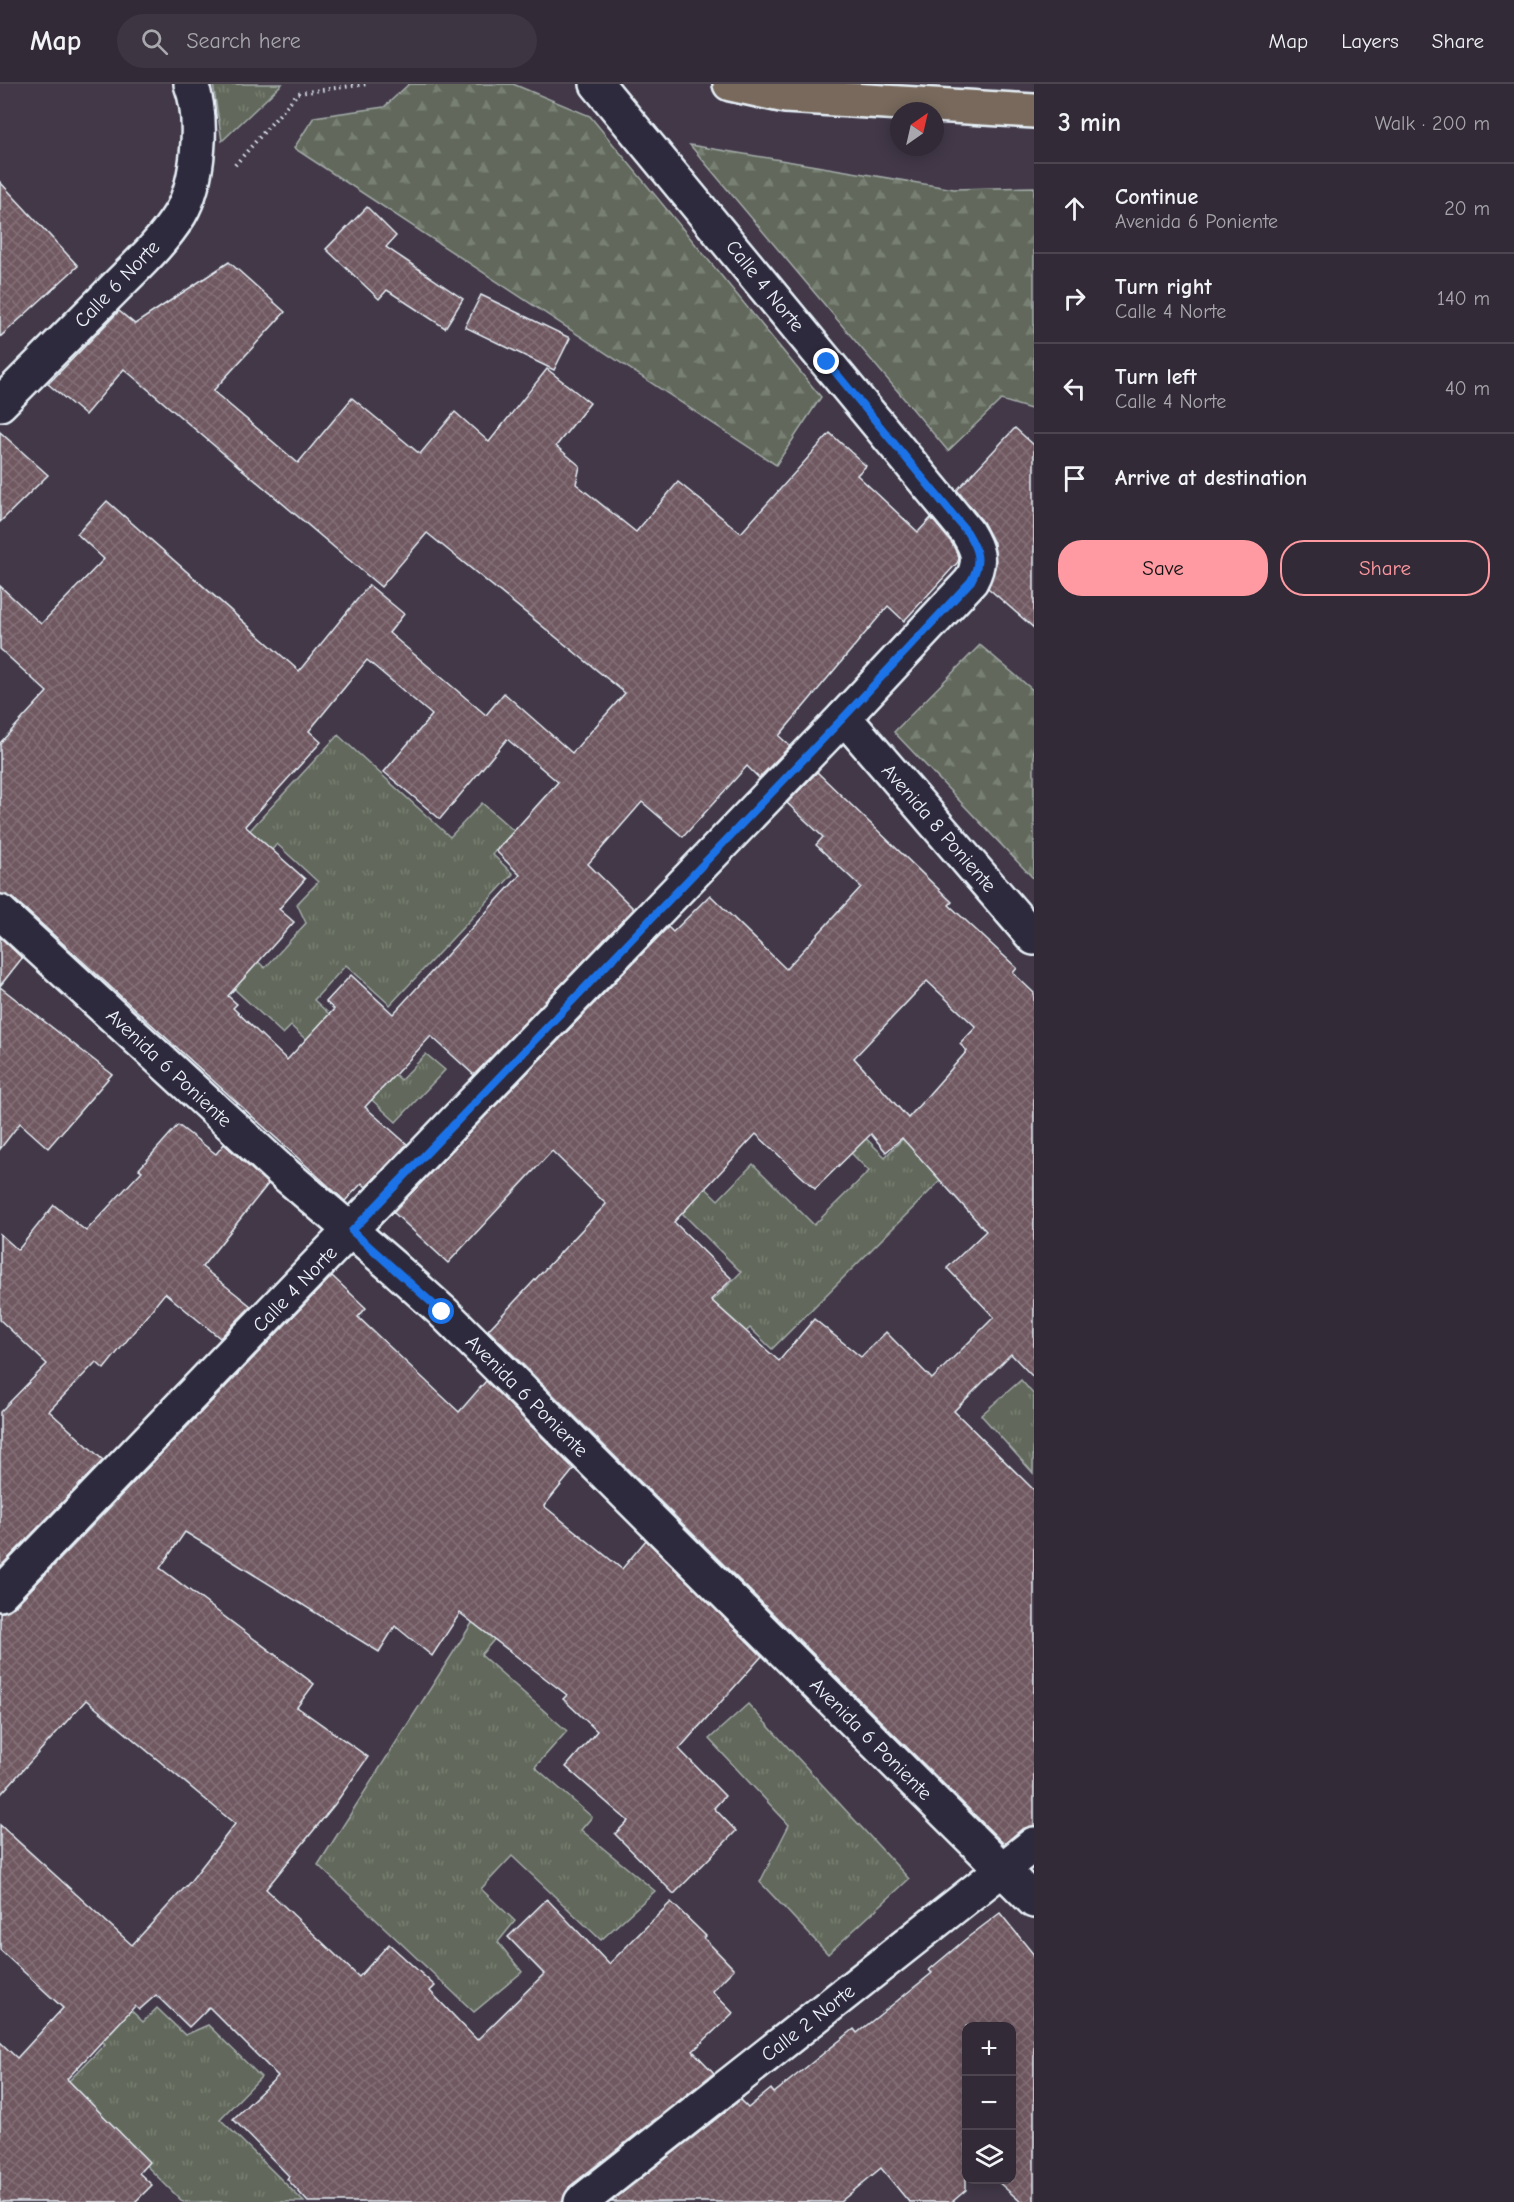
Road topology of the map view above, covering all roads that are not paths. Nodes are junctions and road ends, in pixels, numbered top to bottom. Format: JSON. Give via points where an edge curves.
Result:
{"nodes":[{"id":1,"x":191,"y":84,"type":"edge"},
{"id":2,"x":597,"y":84,"type":"edge"},
{"id":3,"x":730,"y":84,"type":"edge"},
{"id":4,"x":1034,"y":111,"type":"edge"},
{"id":5,"x":0,"y":404,"type":"edge"},
{"id":6,"x":844,"y":717,"type":"junction"},
{"id":7,"x":0,"y":912,"type":"edge"},
{"id":8,"x":1034,"y":938,"type":"edge"},
{"id":9,"x":352,"y":1231,"type":"junction"},
{"id":10,"x":0,"y":1594,"type":"edge"},
{"id":11,"x":1034,"y":1844,"type":"edge"},
{"id":12,"x":1003,"y":1869,"type":"junction"},
{"id":13,"x":1034,"y":1901,"type":"edge"},
{"id":14,"x":581,"y":2202,"type":"edge"}],
"edges":[{"from":1,"to":5,"type":"street","name":"Calle 6 Norte","via":[[196,96],[198,143],[194,175],[181,212],[154,248]]},
{"from":2,"to":6,"type":"street","name":"Calle 4 Norte","via":[[959,523],[979,556],[971,581]]},
{"from":3,"to":4,"type":"main road","via":[[785,96]]},
{"from":6,"to":8,"type":"street","name":"Avenida 8 Poniente"},
{"from":6,"to":9,"type":"street","name":"Calle 4 Norte"},
{"from":7,"to":9,"type":"street","name":"Avenida 6 Poniente","via":[[279,1169]]},
{"from":9,"to":10,"type":"street","name":"Calle 4 Norte"},
{"from":9,"to":12,"type":"street","name":"Avenida 6 Poniente","via":[[442,1312]]},
{"from":11,"to":12,"type":"street","name":"Calle 2 Norte"},
{"from":12,"to":13,"type":"street","name":"Avenida 6 Poniente"},
{"from":12,"to":14,"type":"street","name":"Calle 2 Norte"}]}
